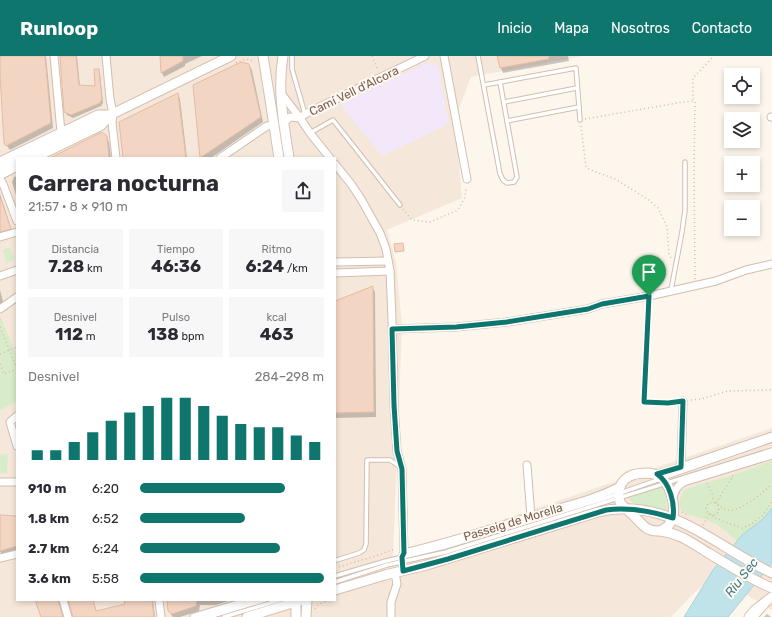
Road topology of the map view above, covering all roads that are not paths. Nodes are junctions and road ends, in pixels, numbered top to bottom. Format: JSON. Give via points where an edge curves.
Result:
{"nodes":[{"id":1,"x":54,"y":56,"type":"edge"},
{"id":2,"x":106,"y":56,"type":"edge"},
{"id":3,"x":231,"y":56,"type":"edge"},
{"id":4,"x":283,"y":56,"type":"edge"},
{"id":5,"x":292,"y":56,"type":"edge"},
{"id":6,"x":425,"y":56,"type":"edge"},
{"id":7,"x":444,"y":56,"type":"edge"},
{"id":8,"x":478,"y":56,"type":"edge"},
{"id":9,"x":259,"y":59,"type":"edge"},
{"id":10,"x":500,"y":82,"type":"junction"},
{"id":11,"x":484,"y":85,"type":"junction"},
{"id":12,"x":578,"y":88,"type":"junction"},
{"id":13,"x":280,"y":92,"type":"junction"},
{"id":14,"x":504,"y":102,"type":"junction"},
{"id":15,"x":579,"y":107,"type":"junction"},
{"id":16,"x":113,"y":114,"type":"junction"},
{"id":17,"x":303,"y":116,"type":"junction"},
{"id":18,"x":580,"y":120,"type":"road end"},
{"id":19,"x":507,"y":121,"type":"junction"},
{"id":20,"x":283,"y":123,"type":"junction"},
{"id":21,"x":274,"y":125,"type":"junction"},
{"id":22,"x":61,"y":132,"type":"junction"},
{"id":23,"x":310,"y":133,"type":"junction"},
{"id":24,"x":24,"y":157,"type":"edge"},
{"id":25,"x":38,"y":157,"type":"edge"},
{"id":26,"x":116,"y":157,"type":"edge"},
{"id":27,"x":221,"y":157,"type":"edge"},
{"id":28,"x":279,"y":157,"type":"edge"},
{"id":29,"x":289,"y":157,"type":"edge"},
{"id":30,"x":329,"y":157,"type":"edge"},
{"id":31,"x":16,"y":160,"type":"edge"},
{"id":32,"x":0,"y":161,"type":"edge"},
{"id":33,"x":685,"y":162,"type":"dead end"},
{"id":34,"x":336,"y":165,"type":"edge"},
{"id":35,"x":0,"y":168,"type":"edge"},
{"id":36,"x":16,"y":168,"type":"edge"},
{"id":37,"x":0,"y":177,"type":"edge"},
{"id":38,"x":467,"y":179,"type":"road end"},
{"id":39,"x":400,"y":205,"type":"road end"},
{"id":40,"x":16,"y":218,"type":"edge"},
{"id":41,"x":16,"y":232,"type":"edge"},
{"id":42,"x":0,"y":237,"type":"edge"},
{"id":43,"x":388,"y":261,"type":"junction"},
{"id":44,"x":336,"y":262,"type":"edge"},
{"id":45,"x":772,"y":264,"type":"edge"},
{"id":46,"x":16,"y":270,"type":"edge"},
{"id":47,"x":390,"y":271,"type":"junction"},
{"id":48,"x":336,"y":273,"type":"edge"},
{"id":49,"x":0,"y":276,"type":"edge"},
{"id":50,"x":671,"y":290,"type":"junction"},
{"id":51,"x":16,"y":298,"type":"edge"},
{"id":52,"x":0,"y":309,"type":"edge"},
{"id":53,"x":392,"y":329,"type":"junction"},
{"id":54,"x":683,"y":401,"type":"road end"},
{"id":55,"x":16,"y":417,"type":"edge"},
{"id":56,"x":772,"y":436,"type":"edge"},
{"id":57,"x":772,"y":440,"type":"edge"},
{"id":58,"x":16,"y":443,"type":"edge"},
{"id":59,"x":772,"y":450,"type":"edge"},
{"id":60,"x":772,"y":455,"type":"edge"},
{"id":61,"x":393,"y":456,"type":"junction"},
{"id":62,"x":527,"y":465,"type":"dead end"},
{"id":63,"x":681,"y":467,"type":"junction"},
{"id":64,"x":402,"y":469,"type":"junction"},
{"id":65,"x":662,"y":479,"type":"junction"},
{"id":66,"x":0,"y":482,"type":"edge"},
{"id":67,"x":16,"y":482,"type":"edge"},
{"id":68,"x":619,"y":493,"type":"junction"},
{"id":69,"x":672,"y":500,"type":"junction"},
{"id":70,"x":626,"y":509,"type":"junction"},
{"id":71,"x":531,"y":517,"type":"junction"},
{"id":72,"x":673,"y":518,"type":"junction"},
{"id":73,"x":660,"y":531,"type":"junction"},
{"id":74,"x":16,"y":554,"type":"edge"},
{"id":75,"x":403,"y":557,"type":"junction"},
{"id":76,"x":0,"y":558,"type":"edge"},
{"id":77,"x":336,"y":560,"type":"edge"},
{"id":78,"x":399,"y":572,"type":"junction"},
{"id":79,"x":771,"y":573,"type":"edge"},
{"id":80,"x":336,"y":576,"type":"edge"},
{"id":81,"x":336,"y":582,"type":"edge"},
{"id":82,"x":336,"y":590,"type":"edge"},
{"id":83,"x":772,"y":592,"type":"edge"},
{"id":84,"x":63,"y":601,"type":"edge"},
{"id":85,"x":159,"y":601,"type":"edge"},
{"id":86,"x":247,"y":601,"type":"edge"},
{"id":87,"x":262,"y":601,"type":"edge"},
{"id":88,"x":277,"y":601,"type":"edge"},
{"id":89,"x":298,"y":601,"type":"edge"},
{"id":90,"x":307,"y":601,"type":"edge"},
{"id":91,"x":772,"y":603,"type":"edge"},
{"id":92,"x":753,"y":615,"type":"edge"},
{"id":93,"x":68,"y":617,"type":"edge"},
{"id":94,"x":161,"y":617,"type":"edge"},
{"id":95,"x":194,"y":617,"type":"edge"},
{"id":96,"x":209,"y":617,"type":"edge"},
{"id":97,"x":224,"y":617,"type":"edge"},
{"id":98,"x":247,"y":617,"type":"edge"},
{"id":99,"x":296,"y":617,"type":"edge"},
{"id":100,"x":306,"y":617,"type":"edge"},
{"id":101,"x":391,"y":617,"type":"edge"}],
"edges":[{"from":1,"to":22,"type":"street"},
{"from":2,"to":16,"type":"street"},
{"from":3,"to":16,"type":"main road"},
{"from":4,"to":13,"type":"main road"},
{"from":5,"to":17,"type":"lane","via":[[292,69]]},
{"from":6,"to":17,"type":"street","name":"Camí Vell d'Alcora"},
{"from":7,"to":38,"type":"street"},
{"from":8,"to":11,"type":"lane"},
{"from":9,"to":21,"type":"main road"},
{"from":10,"to":11,"type":"lane"},
{"from":10,"to":12,"type":"lane","via":[[576,68]]},
{"from":10,"to":14,"type":"lane"},
{"from":11,"to":19,"type":"lane","via":[[500,174],[507,183],[514,182],[517,177]]},
{"from":12,"to":14,"type":"lane"},
{"from":12,"to":15,"type":"lane"},
{"from":13,"to":17,"type":"street"},
{"from":13,"to":20,"type":"main road"},
{"from":14,"to":19,"type":"lane"},
{"from":15,"to":18,"type":"lane"},
{"from":15,"to":19,"type":"lane"},
{"from":16,"to":22,"type":"street","via":[[98,114]]},
{"from":16,"to":24,"type":"main road"},
{"from":16,"to":25,"type":"street","via":[[102,126]]},
{"from":16,"to":26,"type":"street"},
{"from":17,"to":20,"type":"street","name":"Camí Vell d'Alcora","via":[[290,117]]},
{"from":17,"to":23,"type":"street"},
{"from":20,"to":29,"type":"main road"},
{"from":21,"to":27,"type":"street","via":[[267,126]]},
{"from":21,"to":28,"type":"main road"},
{"from":22,"to":32,"type":"street"},
{"from":23,"to":30,"type":"street"},
{"from":23,"to":39,"type":"lane","via":[[333,120]]},
{"from":31,"to":35,"type":"main road"},
{"from":33,"to":50,"type":"lane","via":[[685,210]]},
{"from":34,"to":43,"type":"street","via":[[361,199],[380,233]]},
{"from":36,"to":37,"type":"street"},
{"from":37,"to":40,"type":"street"},
{"from":41,"to":42,"type":"street"},
{"from":43,"to":44,"type":"street"},
{"from":43,"to":47,"type":"street"},
{"from":45,"to":50,"type":"street","via":[[716,281]]},
{"from":46,"to":49,"type":"street"},
{"from":47,"to":48,"type":"street"},
{"from":47,"to":53,"type":"street"},
{"from":50,"to":53,"type":"street","via":[[588,309],[507,322]]},
{"from":51,"to":52,"type":"street"},
{"from":53,"to":61,"type":"street"},
{"from":54,"to":63,"type":"street"},
{"from":55,"to":58,"type":"street","via":[[10,422]]},
{"from":56,"to":63,"type":"street"},
{"from":57,"to":65,"type":"lane"},
{"from":59,"to":65,"type":"lane"},
{"from":60,"to":69,"type":"street","via":[[684,482],[677,488]]},
{"from":61,"to":64,"type":"street"},
{"from":61,"to":64,"type":"lane"},
{"from":61,"to":77,"type":"lane","via":[[367,460],[366,544],[364,550],[359,553]]},
{"from":62,"to":71,"type":"street"},
{"from":63,"to":65,"type":"street"},
{"from":64,"to":75,"type":"street"},
{"from":65,"to":68,"type":"lane"},
{"from":65,"to":68,"type":"main road","via":[[643,473],[636,474],[623,482]]},
{"from":65,"to":69,"type":"main road"},
{"from":66,"to":67,"type":"street"},
{"from":68,"to":70,"type":"main road","via":[[622,505]]},
{"from":68,"to":71,"type":"street","name":"Passeig de Morella","via":[[601,494]]},
{"from":68,"to":75,"type":"lane","via":[[445,547]]},
{"from":69,"to":72,"type":"main road"},
{"from":70,"to":72,"type":"main road","name":"Passeig de Morella"},
{"from":70,"to":73,"type":"main road","via":[[646,529]]},
{"from":70,"to":78,"type":"main road","name":"Passeig de Morella","via":[[598,512]]},
{"from":71,"to":75,"type":"street","name":"Passeig de Morella"},
{"from":72,"to":73,"type":"main road"},
{"from":72,"to":79,"type":"main road","name":"Passeig de Morella"},
{"from":73,"to":83,"type":"main road","via":[[682,537]]},
{"from":74,"to":76,"type":"street"},
{"from":75,"to":78,"type":"street"},
{"from":75,"to":80,"type":"lane"},
{"from":75,"to":81,"type":"lane"},
{"from":78,"to":82,"type":"main road","name":"Passeig de Morella"},
{"from":78,"to":101,"type":"street","via":[[391,602]]},
{"from":83,"to":92,"type":"main road"},
{"from":84,"to":93,"type":"street"},
{"from":85,"to":94,"type":"street"},
{"from":86,"to":95,"type":"street"},
{"from":87,"to":96,"type":"lane"},
{"from":88,"to":97,"type":"lane"},
{"from":89,"to":98,"type":"main road"},
{"from":89,"to":99,"type":"main road"},
{"from":90,"to":100,"type":"main road"},
{"from":91,"to":92,"type":"lane"}]}
